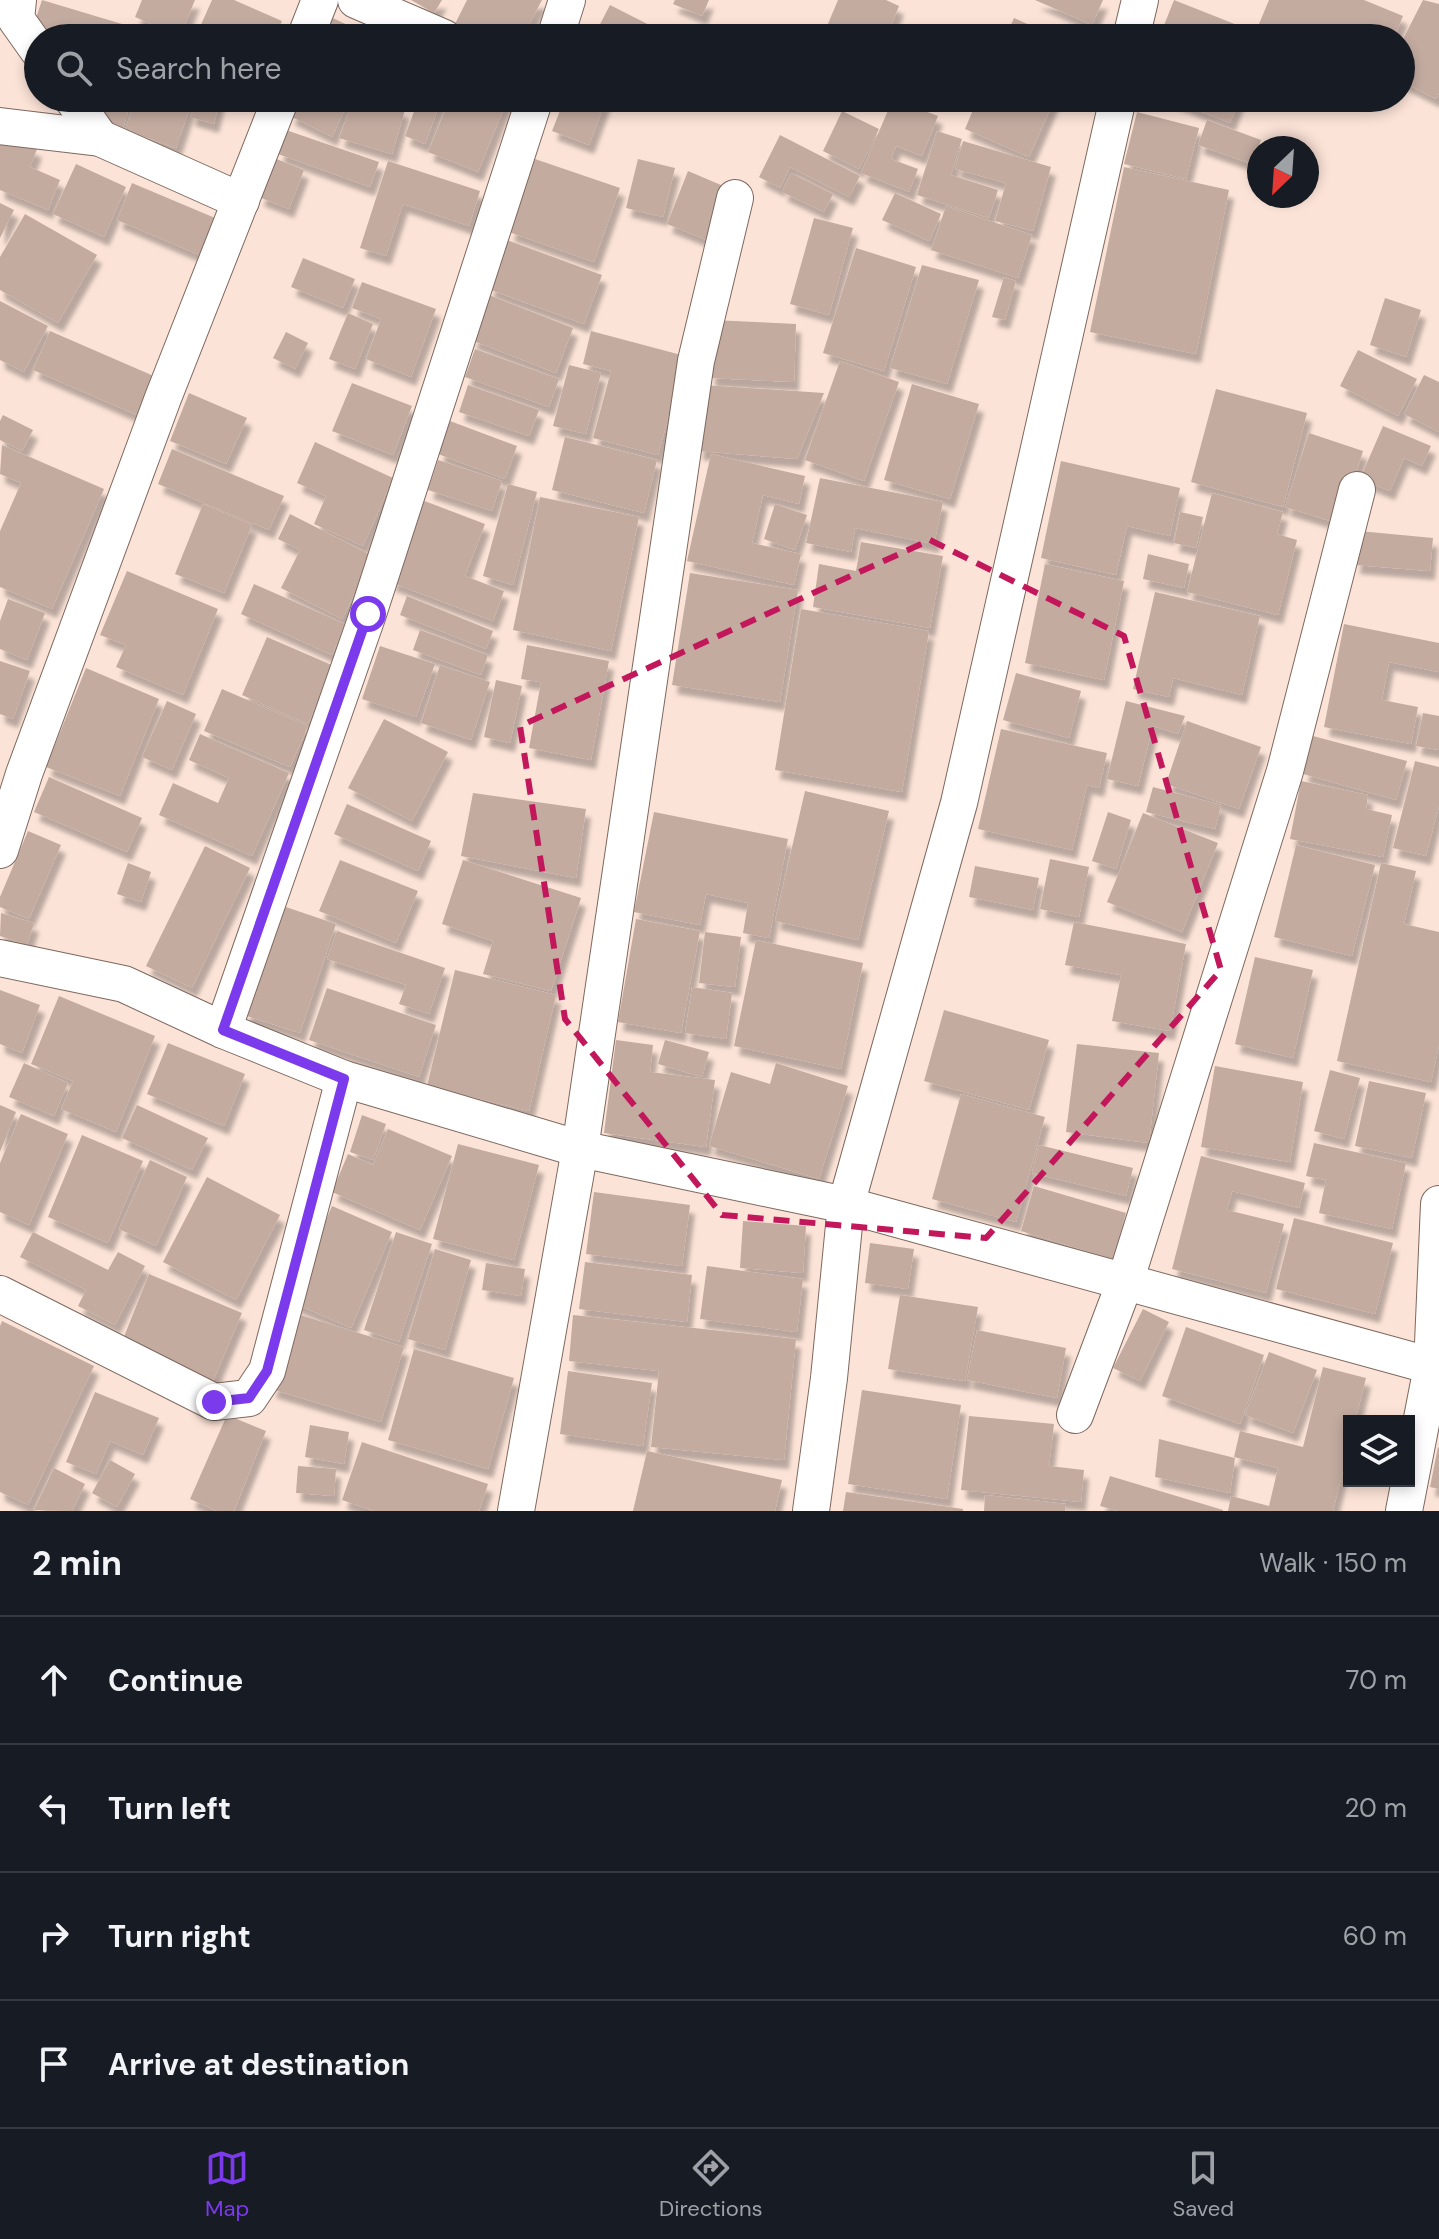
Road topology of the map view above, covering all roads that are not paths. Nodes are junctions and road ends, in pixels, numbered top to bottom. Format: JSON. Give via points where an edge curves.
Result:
{"nodes":[{"id":1,"x":18,"y":0,"type":"edge"},
{"id":2,"x":320,"y":0,"type":"edge"},
{"id":3,"x":356,"y":0,"type":"edge"},
{"id":4,"x":567,"y":0,"type":"edge"},
{"id":5,"x":1140,"y":0,"type":"edge"},
{"id":6,"x":311,"y":24,"type":"edge"},
{"id":7,"x":412,"y":24,"type":"edge"},
{"id":8,"x":559,"y":24,"type":"edge"},
{"id":9,"x":1134,"y":24,"type":"edge"},
{"id":10,"x":24,"y":30,"type":"edge"},
{"id":11,"x":82,"y":112,"type":"edge"},
{"id":12,"x":276,"y":112,"type":"edge"},
{"id":13,"x":530,"y":112,"type":"edge"},
{"id":14,"x":1115,"y":112,"type":"edge"},
{"id":15,"x":0,"y":126,"type":"edge"},
{"id":16,"x":100,"y":138,"type":"junction"},
{"id":17,"x":735,"y":198,"type":"dead end"},
{"id":18,"x":241,"y":201,"type":"junction"},
{"id":19,"x":1357,"y":490,"type":"dead end"},
{"id":20,"x":0,"y":850,"type":"edge"},
{"id":21,"x":0,"y":958,"type":"edge"},
{"id":22,"x":223,"y":1030,"type":"junction"},
{"id":23,"x":344,"y":1079,"type":"junction"},
{"id":24,"x":580,"y":1149,"type":"junction"},
{"id":25,"x":1439,"y":1204,"type":"edge"},
{"id":26,"x":846,"y":1205,"type":"junction"},
{"id":27,"x":1125,"y":1282,"type":"junction"},
{"id":28,"x":0,"y":1294,"type":"edge"},
{"id":29,"x":1436,"y":1368,"type":"edge"},
{"id":30,"x":1075,"y":1415,"type":"dead end"},
{"id":31,"x":516,"y":1511,"type":"edge"},
{"id":32,"x":811,"y":1511,"type":"edge"},
{"id":33,"x":1404,"y":1511,"type":"edge"}],
"edges":[{"from":1,"to":10,"type":"street","via":[[16,19]]},
{"from":2,"to":6,"type":"street"},
{"from":3,"to":7,"type":"street"},
{"from":4,"to":8,"type":"street"},
{"from":5,"to":9,"type":"street"},
{"from":11,"to":16,"type":"street"},
{"from":12,"to":18,"type":"street"},
{"from":13,"to":22,"type":"street","via":[[368,614]]},
{"from":14,"to":26,"type":"street","via":[[959,803]]},
{"from":15,"to":16,"type":"street"},
{"from":16,"to":18,"type":"street"},
{"from":17,"to":24,"type":"street","via":[[696,361]]},
{"from":18,"to":20,"type":"street","via":[[136,471]]},
{"from":19,"to":27,"type":"street","via":[[1285,771]]},
{"from":21,"to":22,"type":"street","via":[[124,984]]},
{"from":22,"to":23,"type":"street"},
{"from":23,"to":24,"type":"street"},
{"from":23,"to":28,"type":"street","via":[[267,1371],[249,1398],[214,1402]]},
{"from":24,"to":26,"type":"street"},
{"from":24,"to":31,"type":"street"},
{"from":25,"to":29,"type":"street"},
{"from":26,"to":27,"type":"street"},
{"from":26,"to":32,"type":"street"},
{"from":27,"to":29,"type":"street"},
{"from":27,"to":30,"type":"street"},
{"from":29,"to":33,"type":"street"}]}
